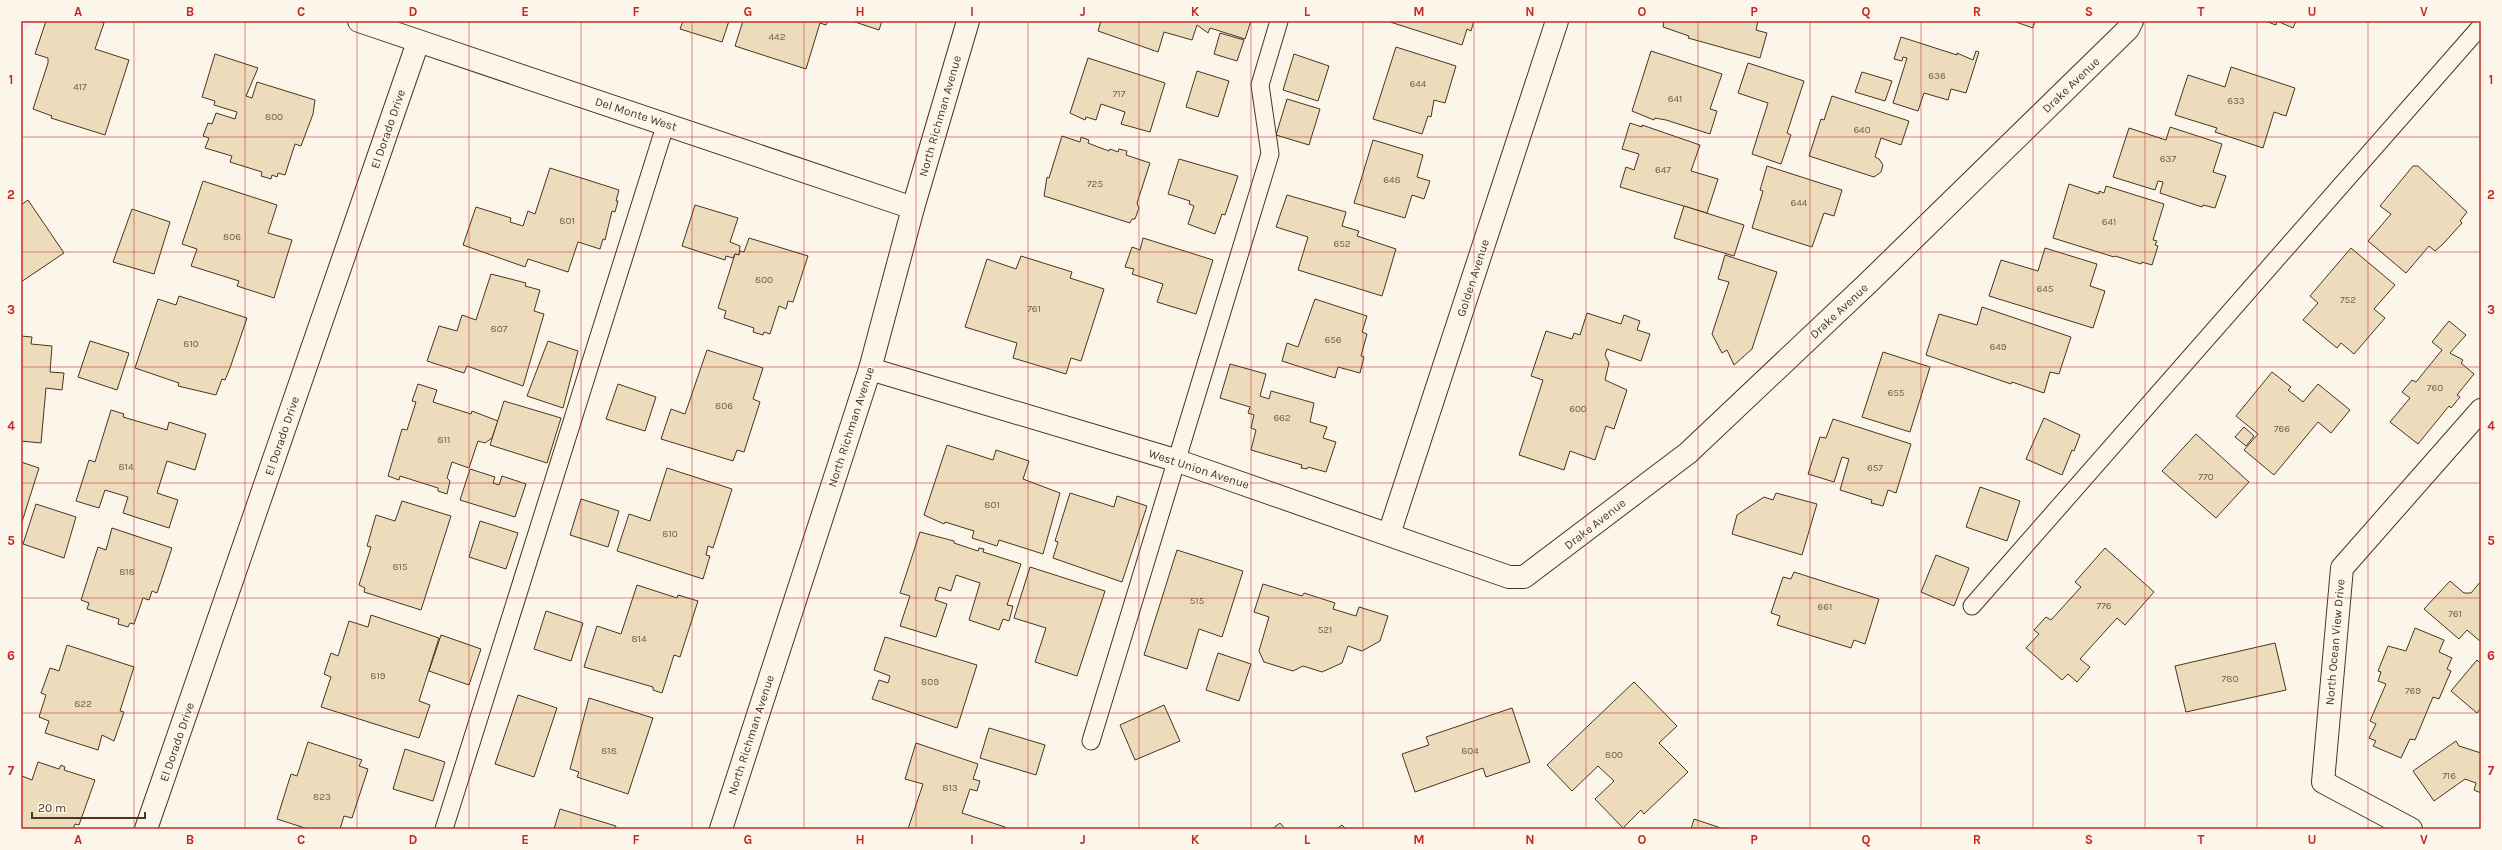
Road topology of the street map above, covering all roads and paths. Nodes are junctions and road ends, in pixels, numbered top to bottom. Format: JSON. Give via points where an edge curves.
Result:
{"nodes":[{"id":1,"x":359,"y":21,"type":"edge"},
{"id":2,"x":968,"y":21,"type":"edge"},
{"id":3,"x":1280,"y":21,"type":"edge"},
{"id":4,"x":1557,"y":21,"type":"edge"},
{"id":5,"x":2132,"y":21,"type":"edge"},
{"id":6,"x":2481,"y":26,"type":"edge"},
{"id":7,"x":418,"y":42,"type":"junction"},
{"id":8,"x":666,"y":123,"type":"junction"},
{"id":9,"x":913,"y":208,"type":"junction"},
{"id":10,"x":870,"y":369,"type":"junction"},
{"id":11,"x":2481,"y":410,"type":"edge"},
{"id":12,"x":1175,"y":460,"type":"junction"},
{"id":13,"x":1389,"y":534,"type":"junction"},
{"id":14,"x":1524,"y":577,"type":"joint"},
{"id":15,"x":1972,"y":606,"type":"dead end"},
{"id":16,"x":1091,"y":741,"type":"dead end"},
{"id":17,"x":146,"y":829,"type":"edge"},
{"id":18,"x":444,"y":829,"type":"edge"},
{"id":19,"x":721,"y":829,"type":"edge"},
{"id":20,"x":2411,"y":829,"type":"edge"}],
"edges":[{"from":1,"to":7,"type":"street","name":"Del Monte West"},
{"from":2,"to":9,"type":"street","name":"North Richman Avenue"},
{"from":3,"to":12,"type":"lane","via":[[1260,84],[1270,154]]},
{"from":4,"to":13,"type":"street","name":"Golden Avenue"},
{"from":5,"to":14,"type":"street","name":"Drake Avenue","via":[[2128,29],[1947,206],[1688,453]]},
{"from":6,"to":15,"type":"lane"},
{"from":7,"to":8,"type":"street","name":"Del Monte West"},
{"from":7,"to":17,"type":"street","name":"El Dorado Drive"},
{"from":8,"to":9,"type":"street","name":"Del Monte West"},
{"from":8,"to":18,"type":"lane"},
{"from":9,"to":10,"type":"street","name":"North Richman Avenue"},
{"from":10,"to":12,"type":"street","name":"West Union Avenue"},
{"from":10,"to":19,"type":"street","name":"North Richman Avenue"},
{"from":11,"to":20,"type":"street","name":"North Ocean View Drive","via":[[2342,568],[2323,782]]},
{"from":12,"to":13,"type":"street","name":"West Union Avenue"},
{"from":12,"to":16,"type":"lane"},
{"from":13,"to":14,"type":"street","name":"West Union Avenue","via":[[1509,577]]}]}
